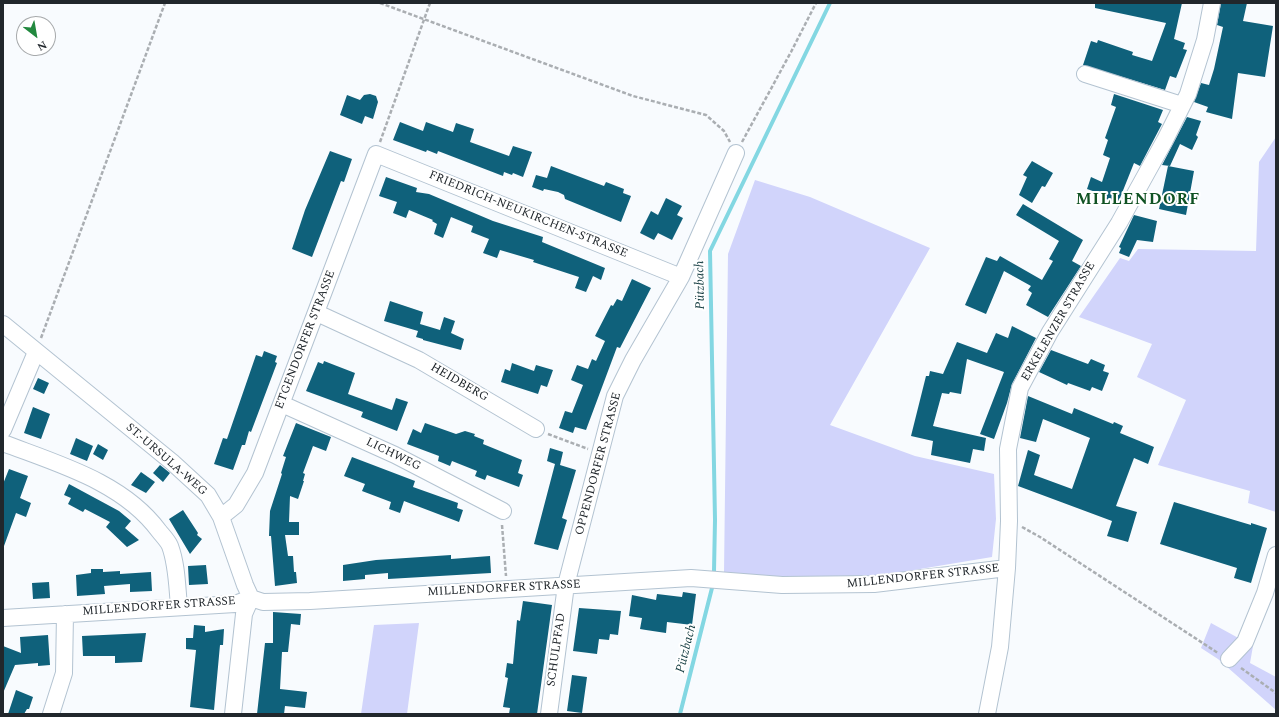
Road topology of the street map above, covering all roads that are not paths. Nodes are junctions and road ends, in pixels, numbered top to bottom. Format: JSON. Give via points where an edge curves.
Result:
{"nodes":[{"id":1,"x":1212,"y":3,"type":"edge"},
{"id":2,"x":1085,"y":74,"type":"dead end"},
{"id":3,"x":1182,"y":105,"type":"junction"},
{"id":4,"x":736,"y":153,"type":"road end"},
{"id":5,"x":376,"y":154,"type":"joint"},
{"id":6,"x":681,"y":277,"type":"junction"},
{"id":7,"x":317,"y":313,"type":"junction"},
{"id":8,"x":3,"y":324,"type":"edge"},
{"id":9,"x":36,"y":352,"type":"junction"},
{"id":10,"x":282,"y":404,"type":"junction"},
{"id":11,"x":536,"y":428,"type":"road end"},
{"id":12,"x":3,"y":430,"type":"edge"},
{"id":13,"x":3,"y":443,"type":"edge"},
{"id":14,"x":503,"y":510,"type":"road end"},
{"id":15,"x":221,"y":516,"type":"junction"},
{"id":16,"x":1276,"y":555,"type":"edge"},
{"id":17,"x":1007,"y":568,"type":"junction"},
{"id":18,"x":566,"y":585,"type":"junction"},
{"id":19,"x":251,"y":598,"type":"junction"},
{"id":20,"x":179,"y":606,"type":"junction"},
{"id":21,"x":65,"y":614,"type":"junction"},
{"id":22,"x":3,"y":618,"type":"edge"},
{"id":23,"x":1228,"y":659,"type":"road end"},
{"id":24,"x":51,"y":714,"type":"edge"},
{"id":25,"x":233,"y":714,"type":"edge"},
{"id":26,"x":549,"y":714,"type":"edge"},
{"id":27,"x":986,"y":714,"type":"edge"}],
"edges":[{"from":1,"to":3,"type":"street","name":"ERKELENZER STRASSE","via":[[1205,40]]},
{"from":2,"to":3,"type":"street"},
{"from":3,"to":17,"type":"street","name":"ERKELENZER STRASSE","via":[[1119,223],[1050,332],[1020,388],[1008,449]]},
{"from":4,"to":6,"type":"street","name":"OPPENDORFER STRASSE"},
{"from":5,"to":6,"type":"street","name":"FRIEDRICH-NEUKIRCHEN-STRASSE"},
{"from":5,"to":7,"type":"street","name":"ETGENDORFER STRASSE"},
{"from":6,"to":18,"type":"street","name":"OPPENDORFER STRASSE","via":[[615,396]]},
{"from":7,"to":10,"type":"street","name":"ETGENDORFER STRASSE"},
{"from":7,"to":11,"type":"street","name":"HEIDBERG","via":[[420,360]]},
{"from":8,"to":9,"type":"street","name":"ST.-URSULA-WEG"},
{"from":9,"to":12,"type":"street"},
{"from":9,"to":15,"type":"street","name":"ST.-URSULA-WEG","via":[[172,462],[208,495]]},
{"from":10,"to":14,"type":"street","name":"LICHWEG","via":[[395,455]]},
{"from":10,"to":15,"type":"street","name":"ETGENDORFER STRASSE","via":[[255,473],[236,505]]},
{"from":13,"to":20,"type":"street","via":[[82,473],[133,504],[154,523],[169,544],[176,564]]},
{"from":15,"to":19,"type":"street","name":"ST.-URSULA-WEG"},
{"from":16,"to":23,"type":"street","via":[[1265,593],[1245,642]]},
{"from":17,"to":18,"type":"street","name":"MILLENDORFER STRASSE","via":[[874,584],[782,585],[704,578]]},
{"from":17,"to":27,"type":"street","name":"ERKELENZER STRASSE","via":[[1000,647]]},
{"from":18,"to":19,"type":"street","name":"MILLENDORFER STRASSE","via":[[310,601],[263,602]]},
{"from":18,"to":26,"type":"street","name":"SCHULPFAD"},
{"from":19,"to":20,"type":"street","name":"MILLENDORFER STRASSE","via":[[235,604]]},
{"from":19,"to":25,"type":"street","via":[[244,614]]},
{"from":20,"to":21,"type":"street","name":"MILLENDORFER STRASSE"},
{"from":21,"to":22,"type":"street","name":"MILLENDORFER STRASSE"},
{"from":21,"to":24,"type":"street","via":[[64,673]]}]}
